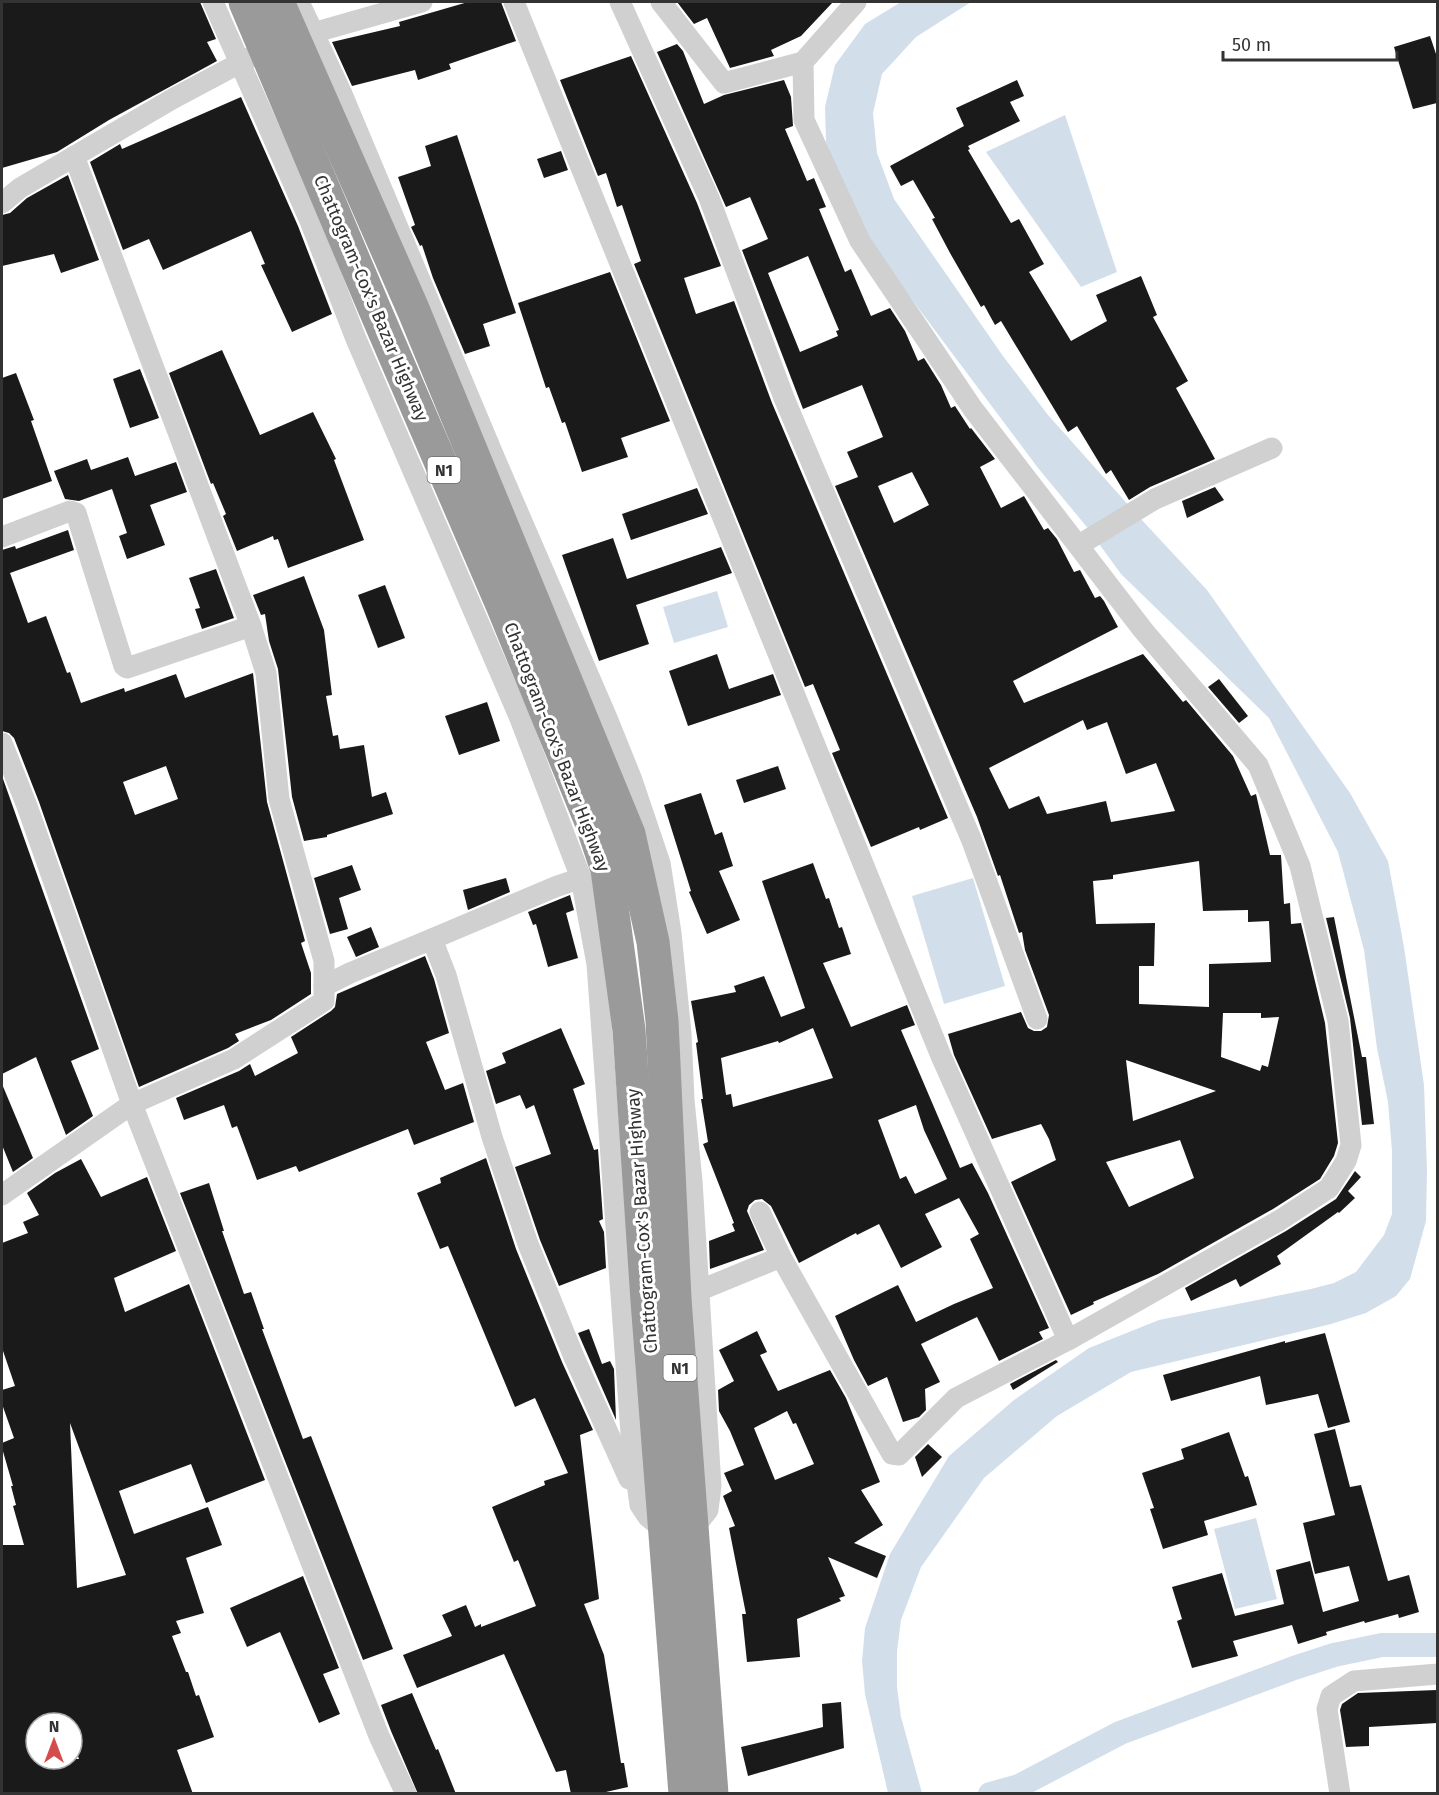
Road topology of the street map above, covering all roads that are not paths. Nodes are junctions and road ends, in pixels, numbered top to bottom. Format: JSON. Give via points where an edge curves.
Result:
{"nodes":[{"id":1,"x":213,"y":2,"type":"edge"},
{"id":2,"x":245,"y":2,"type":"edge"},
{"id":3,"x":278,"y":2,"type":"edge"},
{"id":4,"x":298,"y":2,"type":"edge"},
{"id":5,"x":422,"y":2,"type":"edge"},
{"id":6,"x":514,"y":2,"type":"edge"},
{"id":7,"x":620,"y":2,"type":"edge"},
{"id":8,"x":661,"y":2,"type":"edge"},
{"id":9,"x":856,"y":2,"type":"edge"},
{"id":10,"x":311,"y":34,"type":"junction"},
{"id":11,"x":247,"y":59,"type":"junction"},
{"id":12,"x":803,"y":62,"type":"junction"},
{"id":13,"x":74,"y":156,"type":"junction"},
{"id":14,"x":2,"y":203,"type":"edge"},
{"id":15,"x":1272,"y":448,"type":"dead end"},
{"id":16,"x":2,"y":537,"type":"edge"},
{"id":17,"x":1084,"y":542,"type":"junction"},
{"id":18,"x":251,"y":626,"type":"junction"},
{"id":19,"x":2,"y":743,"type":"edge"},
{"id":20,"x":581,"y":878,"type":"junction"},
{"id":21,"x":432,"y":939,"type":"junction"},
{"id":22,"x":324,"y":986,"type":"junction"},
{"id":23,"x":1037,"y":1019,"type":"dead end"},
{"id":24,"x":604,"y":1055,"type":"junction"},
{"id":25,"x":632,"y":1073,"type":"junction"},
{"id":26,"x":132,"y":1104,"type":"junction"},
{"id":27,"x":677,"y":1135,"type":"junction"},
{"id":28,"x":626,"y":1170,"type":"junction"},
{"id":29,"x":692,"y":1181,"type":"junction"},
{"id":30,"x":2,"y":1195,"type":"edge"},
{"id":31,"x":670,"y":1205,"type":"junction"},
{"id":32,"x":760,"y":1212,"type":"dead end"},
{"id":33,"x":781,"y":1257,"type":"junction"},
{"id":34,"x":698,"y":1291,"type":"junction"},
{"id":35,"x":1068,"y":1340,"type":"junction"},
{"id":36,"x":640,"y":1505,"type":"junction"},
{"id":37,"x":679,"y":1530,"type":"junction"},
{"id":38,"x":1437,"y":1674,"type":"edge"},
{"id":39,"x":406,"y":1794,"type":"edge"},
{"id":40,"x":685,"y":1794,"type":"edge"},
{"id":41,"x":712,"y":1794,"type":"edge"},
{"id":42,"x":1340,"y":1794,"type":"edge"}],
"edges":[{"from":1,"to":11,"type":"street"},
{"from":2,"to":25,"type":"highway","name":"Chattogram-Cox's Bazar Highway","number":"N1","via":[[591,822],[607,870]]},
{"from":3,"to":27,"type":"highway","name":"Chattogram-Cox's Bazar Highway","number":"N1","via":[[413,309],[629,834],[653,942]]},
{"from":4,"to":10,"type":"street"},
{"from":5,"to":10,"type":"street"},
{"from":6,"to":35,"type":"street","via":[[941,1056]]},
{"from":7,"to":23,"type":"street","via":[[709,198],[784,398],[972,841]]},
{"from":8,"to":12,"type":"street","via":[[724,83]]},
{"from":9,"to":12,"type":"street"},
{"from":10,"to":27,"type":"street","via":[[342,94],[608,718],[660,863],[681,1033]]},
{"from":11,"to":13,"type":"street"},
{"from":11,"to":20,"type":"street","via":[[356,339],[519,716]]},
{"from":12,"to":17,"type":"street","via":[[804,120],[860,241],[973,409]]},
{"from":13,"to":14,"type":"street"},
{"from":13,"to":18,"type":"street"},
{"from":15,"to":17,"type":"street","via":[[1146,505]]},
{"from":16,"to":18,"type":"street","via":[[70,511],[76,513],[127,668]]},
{"from":17,"to":35,"type":"street","via":[[1143,630],[1258,765],[1300,866],[1333,999],[1351,1145],[1329,1188]]},
{"from":18,"to":22,"type":"street","via":[[266,672],[279,799],[324,961]]},
{"from":19,"to":26,"type":"street"},
{"from":20,"to":21,"type":"street"},
{"from":20,"to":24,"type":"street","via":[[597,964]]},
{"from":21,"to":22,"type":"street"},
{"from":21,"to":36,"type":"street","via":[[528,1244]]},
{"from":22,"to":26,"type":"street","via":[[324,1001],[234,1059]]},
{"from":24,"to":25,"type":"street"},
{"from":24,"to":28,"type":"street"},
{"from":25,"to":28,"type":"highway","name":"Chattogram-Cox's Bazar Highway","number":"N1"},
{"from":26,"to":30,"type":"street"},
{"from":26,"to":39,"type":"street","via":[[379,1736]]},
{"from":27,"to":29,"type":"street"},
{"from":27,"to":31,"type":"highway","name":"Chattogram-Cox's Bazar Highway","number":"N1"},
{"from":28,"to":36,"type":"street","via":[[632,1447]]},
{"from":28,"to":37,"type":"highway","name":"Chattogram-Cox's Bazar Highway","number":"N1"},
{"from":29,"to":31,"type":"street"},
{"from":29,"to":34,"type":"street"},
{"from":31,"to":37,"type":"highway","name":"Chattogram-Cox's Bazar Highway","number":"N1"},
{"from":32,"to":33,"type":"street"},
{"from":33,"to":34,"type":"street"},
{"from":33,"to":35,"type":"street","via":[[895,1456],[957,1398]]},
{"from":34,"to":37,"type":"street","via":[[711,1486],[708,1510]]},
{"from":36,"to":37,"type":"street","via":[[648,1516]]},
{"from":37,"to":40,"type":"highway","name":"Chattogram-Cox's Bazar Highway","number":"N1"},
{"from":37,"to":41,"type":"highway","name":"Chattogram-Cox's Bazar Highway","number":"N1"},
{"from":38,"to":42,"type":"street","via":[[1354,1681],[1331,1696],[1327,1709]]}]}
